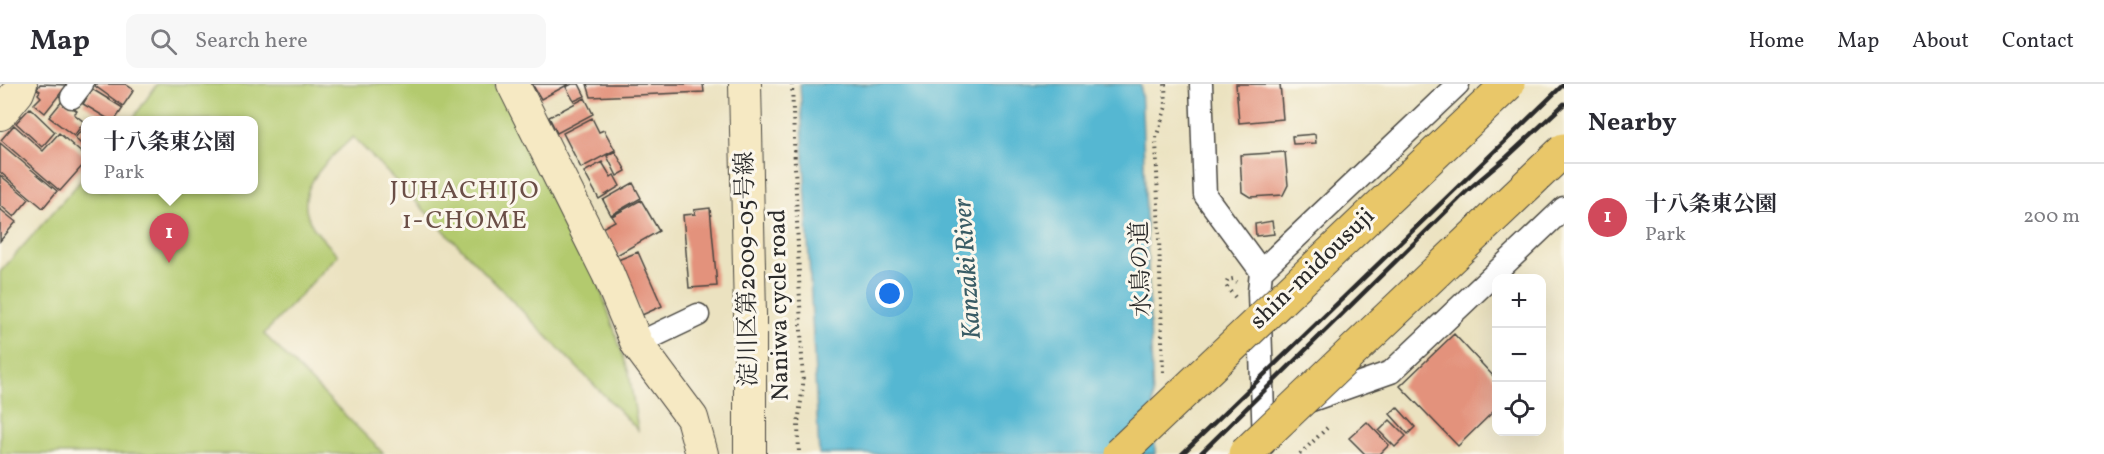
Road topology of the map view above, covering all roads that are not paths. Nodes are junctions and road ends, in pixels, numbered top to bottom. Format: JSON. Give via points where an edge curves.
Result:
{"nodes":[{"id":1,"x":21,"y":84,"type":"edge"},
{"id":2,"x":513,"y":84,"type":"edge"},
{"id":3,"x":745,"y":84,"type":"edge"},
{"id":4,"x":1201,"y":84,"type":"edge"},
{"id":5,"x":1458,"y":84,"type":"edge"},
{"id":6,"x":1508,"y":84,"type":"edge"},
{"id":7,"x":0,"y":114,"type":"edge"},
{"id":8,"x":1564,"y":150,"type":"edge"},
{"id":9,"x":1564,"y":208,"type":"edge"},
{"id":10,"x":1261,"y":271,"type":"junction"},
{"id":11,"x":698,"y":315,"type":"dead end"},
{"id":12,"x":637,"y":344,"type":"junction"},
{"id":13,"x":1263,"y":418,"type":"junction"},
{"id":14,"x":702,"y":454,"type":"edge"},
{"id":15,"x":750,"y":454,"type":"edge"},
{"id":16,"x":1119,"y":454,"type":"edge"},
{"id":17,"x":1245,"y":454,"type":"edge"},
{"id":18,"x":1264,"y":454,"type":"edge"}],
"edges":[{"from":1,"to":7,"type":"street"},
{"from":2,"to":12,"type":"street","via":[[608,274]]},
{"from":3,"to":15,"type":"street","name":"淀川区第2009-05号線"},
{"from":4,"to":10,"type":"street","via":[[1204,195]]},
{"from":5,"to":10,"type":"street"},
{"from":6,"to":16,"type":"highway","name":"shin-midousuji","bridge":true},
{"from":8,"to":17,"type":"highway","bridge":true},
{"from":9,"to":13,"type":"street","via":[[1391,372]]},
{"from":10,"to":13,"type":"street","via":[[1258,292]]},
{"from":11,"to":12,"type":"street"},
{"from":12,"to":14,"type":"street","via":[[692,418]]},
{"from":13,"to":18,"type":"street"}]}
